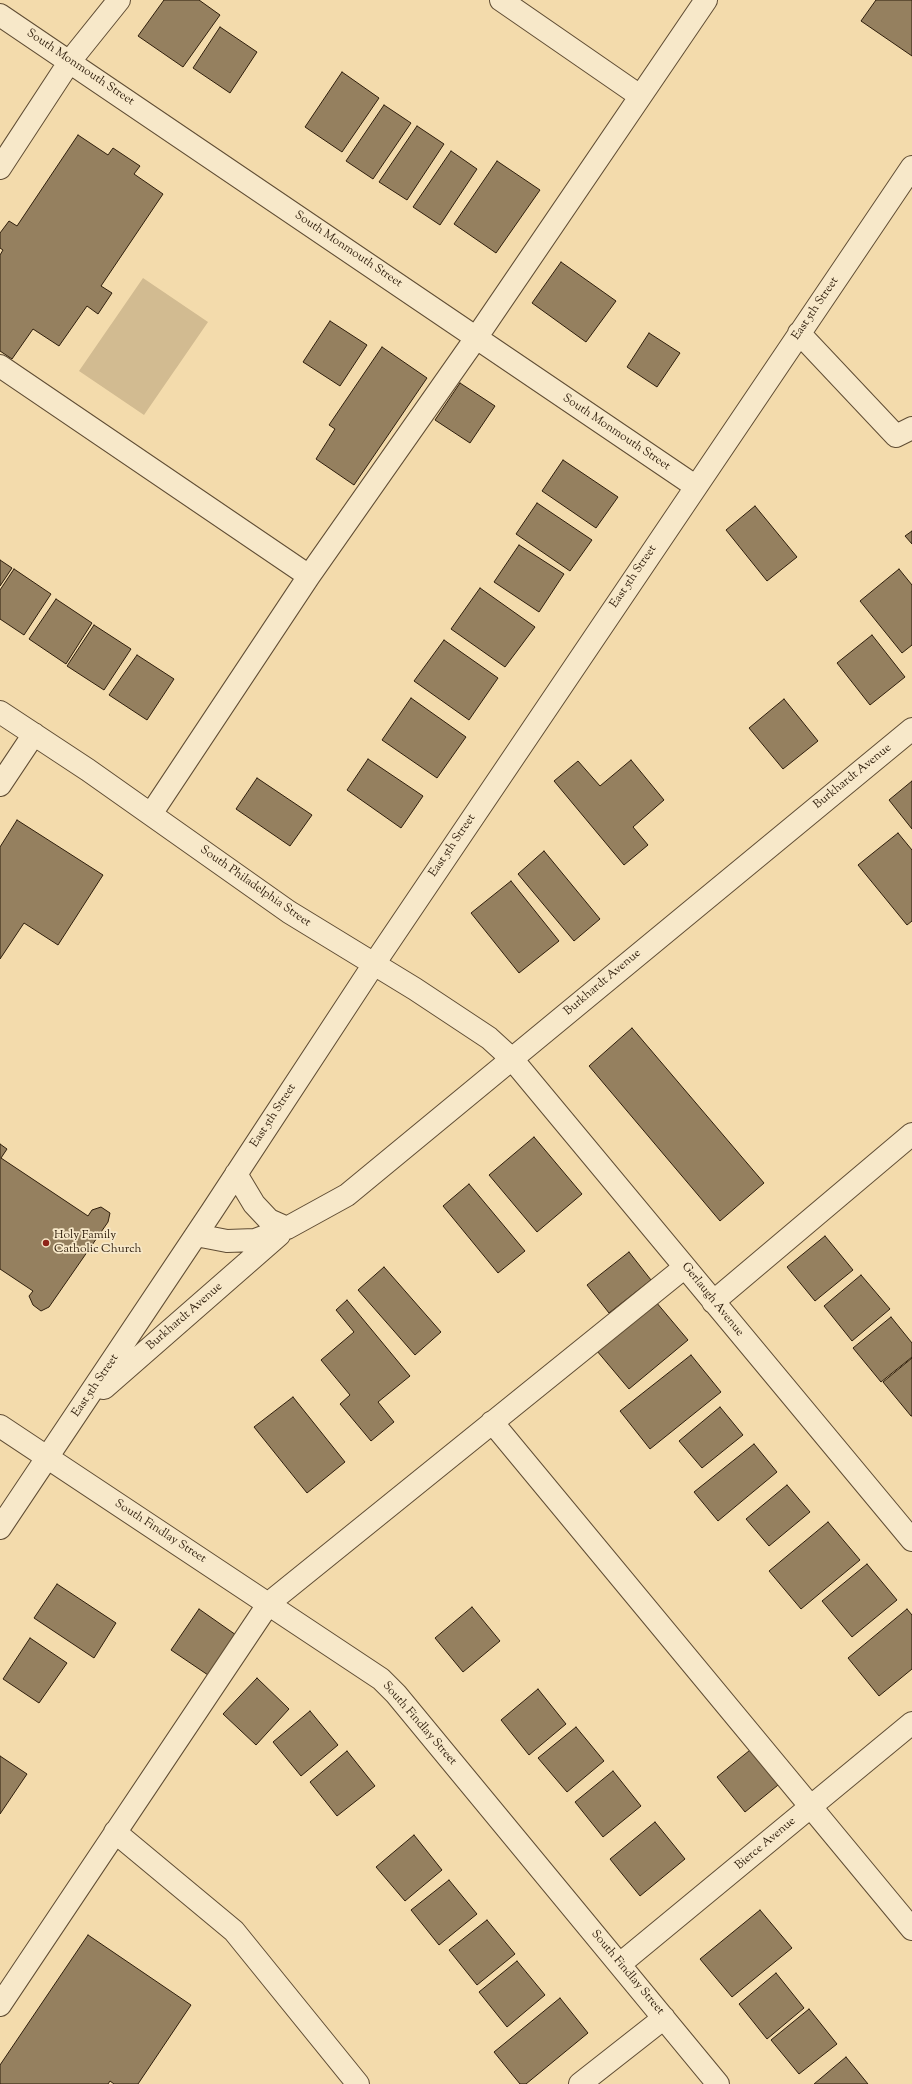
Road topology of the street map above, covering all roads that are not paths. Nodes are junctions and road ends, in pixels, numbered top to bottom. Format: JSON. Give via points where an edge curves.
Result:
{"nodes":[{"id":1,"x":119,"y":0,"type":"edge"},
{"id":2,"x":501,"y":0,"type":"edge"},
{"id":3,"x":706,"y":0,"type":"edge"},
{"id":4,"x":0,"y":14,"type":"edge"},
{"id":5,"x":70,"y":61,"type":"junction"},
{"id":6,"x":640,"y":96,"type":"junction"},
{"id":7,"x":912,"y":167,"type":"edge"},
{"id":8,"x":0,"y":168,"type":"edge"},
{"id":9,"x":799,"y":333,"type":"junction"},
{"id":10,"x":476,"y":338,"type":"junction"},
{"id":11,"x":0,"y":366,"type":"edge"},
{"id":12,"x":912,"y":428,"type":"edge"},
{"id":13,"x":695,"y":486,"type":"junction"},
{"id":14,"x":309,"y":576,"type":"junction"},
{"id":15,"x":0,"y":712,"type":"edge"},
{"id":16,"x":912,"y":729,"type":"edge"},
{"id":17,"x":34,"y":734,"type":"junction"},
{"id":18,"x":0,"y":785,"type":"edge"},
{"id":19,"x":151,"y":814,"type":"junction"},
{"id":20,"x":374,"y":964,"type":"junction"},
{"id":21,"x":512,"y":1059,"type":"junction"},
{"id":22,"x":912,"y":1134,"type":"edge"},
{"id":23,"x":236,"y":1174,"type":"junction"},
{"id":24,"x":287,"y":1228,"type":"junction"},
{"id":25,"x":196,"y":1235,"type":"junction"},
{"id":26,"x":685,"y":1267,"type":"junction"},
{"id":27,"x":713,"y":1302,"type":"junction"},
{"id":28,"x":82,"y":1407,"type":"junction"},
{"id":29,"x":492,"y":1422,"type":"junction"},
{"id":30,"x":0,"y":1426,"type":"edge"},
{"id":31,"x":48,"y":1459,"type":"junction"},
{"id":32,"x":0,"y":1528,"type":"edge"},
{"id":33,"x":912,"y":1540,"type":"edge"},
{"id":34,"x":269,"y":1603,"type":"junction"},
{"id":35,"x":912,"y":1723,"type":"edge"},
{"id":36,"x":810,"y":1807,"type":"junction"},
{"id":37,"x":114,"y":1832,"type":"junction"},
{"id":38,"x":912,"y":1930,"type":"edge"},
{"id":39,"x":620,"y":1964,"type":"junction"},
{"id":40,"x":0,"y":2005,"type":"edge"},
{"id":41,"x":664,"y":2018,"type":"junction"},
{"id":42,"x":358,"y":2084,"type":"edge"},
{"id":43,"x":580,"y":2084,"type":"edge"},
{"id":44,"x":718,"y":2084,"type":"edge"}],
"edges":[{"from":1,"to":5,"type":"street"},
{"from":2,"to":6,"type":"street"},
{"from":3,"to":6,"type":"street"},
{"from":4,"to":5,"type":"street","name":"South Monmouth Street"},
{"from":5,"to":8,"type":"street"},
{"from":5,"to":10,"type":"street","name":"South Monmouth Street"},
{"from":6,"to":10,"type":"street"},
{"from":7,"to":9,"type":"street","name":"East 5th Street"},
{"from":9,"to":12,"type":"street","via":[[896,436]]},
{"from":9,"to":13,"type":"street","name":"East 5th Street"},
{"from":10,"to":13,"type":"street","name":"South Monmouth Street"},
{"from":10,"to":14,"type":"street"},
{"from":11,"to":14,"type":"street"},
{"from":13,"to":20,"type":"street","name":"East 5th Street"},
{"from":14,"to":19,"type":"street"},
{"from":15,"to":17,"type":"street","name":"South Philadelphia Street"},
{"from":16,"to":21,"type":"street","name":"Burkhardt Avenue"},
{"from":17,"to":18,"type":"street"},
{"from":17,"to":19,"type":"street","name":"South Philadelphia Street"},
{"from":19,"to":20,"type":"street","name":"South Philadelphia Street","via":[[289,912]]},
{"from":20,"to":21,"type":"street","name":"South Philadelphia Street","via":[[489,1038]]},
{"from":20,"to":23,"type":"street","name":"East 5th Street"},
{"from":21,"to":24,"type":"street","name":"Burkhardt Avenue","via":[[347,1195]]},
{"from":21,"to":26,"type":"street","name":"Gerlaugh Avenue"},
{"from":22,"to":27,"type":"street"},
{"from":23,"to":24,"type":"street","via":[[254,1204],[269,1220]]},
{"from":23,"to":25,"type":"street","name":"East 5th Street"},
{"from":24,"to":25,"type":"street","name":"Burkhardt Avenue","via":[[255,1240],[227,1241]]},
{"from":24,"to":28,"type":"street","name":"Burkhardt Avenue"},
{"from":25,"to":28,"type":"street","name":"East 5th Street"},
{"from":26,"to":27,"type":"street","name":"Gerlaugh Avenue"},
{"from":26,"to":29,"type":"street"},
{"from":27,"to":33,"type":"street","name":"Gerlaugh Avenue"},
{"from":28,"to":31,"type":"street","name":"East 5th Street"},
{"from":29,"to":34,"type":"street"},
{"from":29,"to":36,"type":"street"},
{"from":30,"to":31,"type":"street","name":"South Findlay Street"},
{"from":31,"to":32,"type":"street","name":"East 5th Street"},
{"from":31,"to":34,"type":"street","name":"South Findlay Street"},
{"from":34,"to":37,"type":"street"},
{"from":34,"to":39,"type":"street","name":"South Findlay Street","via":[[381,1679],[396,1694]]},
{"from":35,"to":36,"type":"street","name":"Bierce Avenue"},
{"from":36,"to":38,"type":"street"},
{"from":36,"to":39,"type":"street","name":"Bierce Avenue"},
{"from":37,"to":40,"type":"street"},
{"from":37,"to":42,"type":"street","via":[[234,1931]]},
{"from":39,"to":41,"type":"street","name":"South Findlay Street"},
{"from":41,"to":43,"type":"street"},
{"from":41,"to":44,"type":"street","name":"South Findlay Street"}]}
